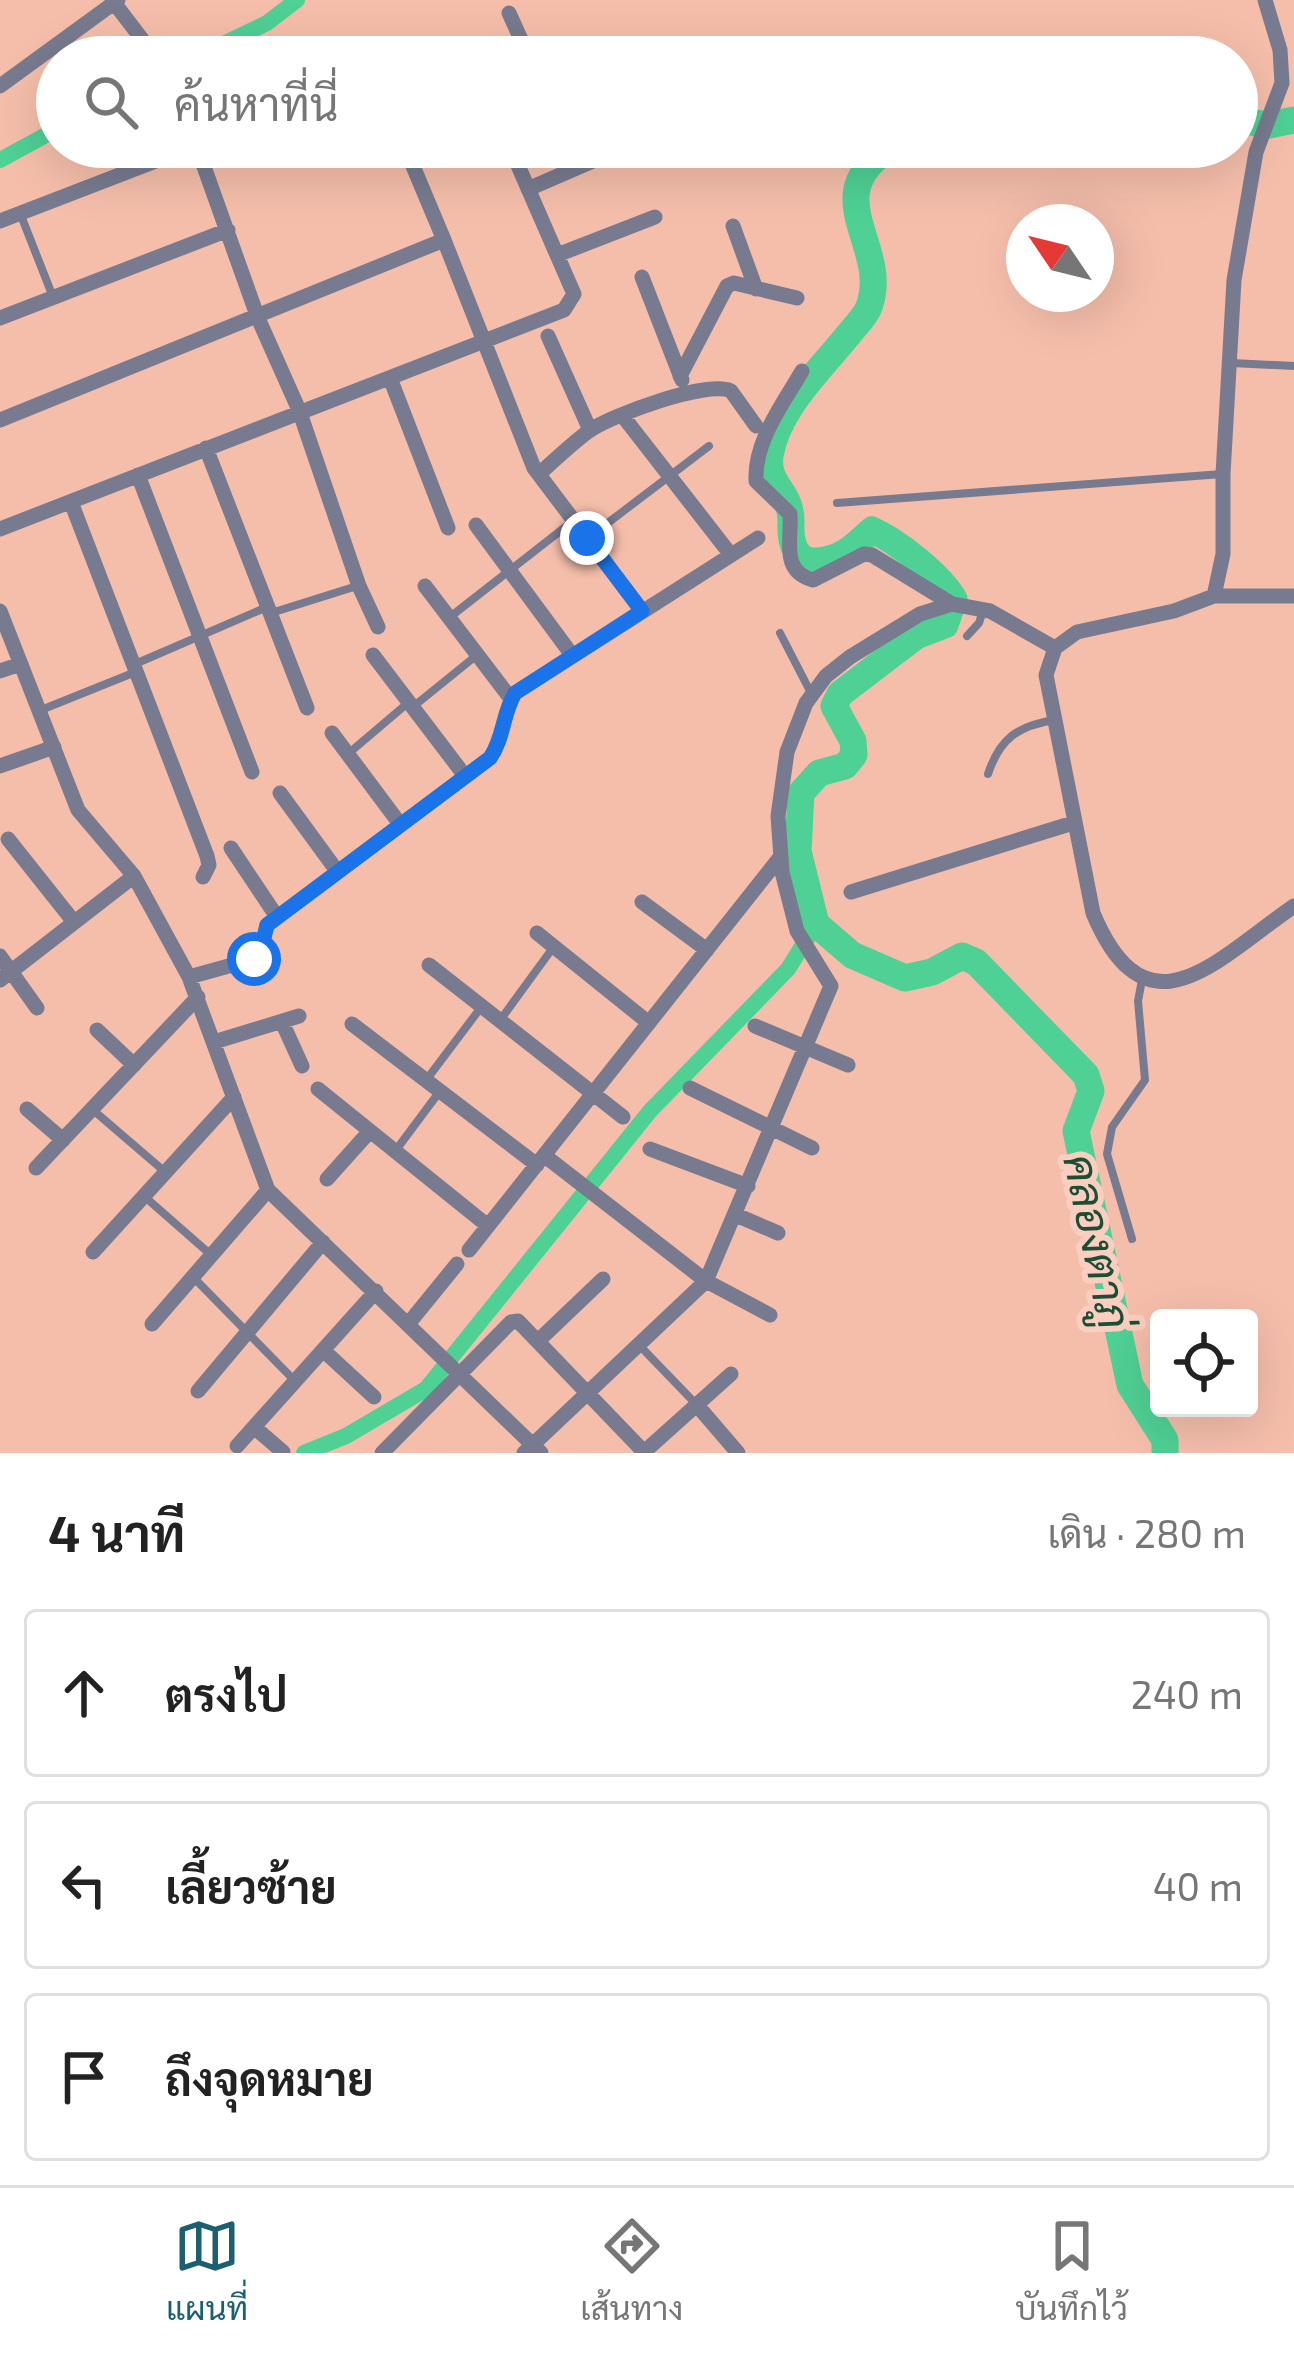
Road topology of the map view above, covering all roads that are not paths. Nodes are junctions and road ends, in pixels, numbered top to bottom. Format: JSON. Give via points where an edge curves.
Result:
{"nodes":[{"id":1,"x":1265,"y":0,"type":"edge"},
{"id":2,"x":115,"y":1,"type":"edge"},
{"id":3,"x":508,"y":13,"type":"dead end"},
{"id":4,"x":68,"y":36,"type":"edge"},
{"id":5,"x":140,"y":36,"type":"edge"},
{"id":6,"x":519,"y":36,"type":"edge"},
{"id":7,"x":1288,"y":58,"type":"edge"},
{"id":8,"x":36,"y":59,"type":"edge"},
{"id":9,"x":0,"y":86,"type":"edge"},
{"id":10,"x":1258,"y":146,"type":"edge"},
{"id":11,"x":139,"y":168,"type":"edge"},
{"id":12,"x":203,"y":168,"type":"edge"},
{"id":13,"x":414,"y":168,"type":"edge"},
{"id":14,"x":520,"y":168,"type":"edge"},
{"id":15,"x":577,"y":168,"type":"edge"},
{"id":16,"x":1253,"y":168,"type":"edge"},
{"id":17,"x":529,"y":189,"type":"junction"},
{"id":18,"x":20,"y":213,"type":"junction"},
{"id":19,"x":655,"y":218,"type":"dead end"},
{"id":20,"x":0,"y":220,"type":"edge"},
{"id":21,"x":733,"y":226,"type":"dead end"},
{"id":22,"x":228,"y":230,"type":"junction"},
{"id":23,"x":444,"y":240,"type":"junction"},
{"id":24,"x":557,"y":255,"type":"junction"},
{"id":25,"x":642,"y":277,"type":"dead end"},
{"id":26,"x":756,"y":289,"type":"junction"},
{"id":27,"x":54,"y":298,"type":"junction"},
{"id":28,"x":797,"y":298,"type":"dead end"},
{"id":29,"x":0,"y":318,"type":"edge"},
{"id":30,"x":258,"y":318,"type":"junction"},
{"id":31,"x":548,"y":337,"type":"dead end"},
{"id":32,"x":487,"y":343,"type":"junction"},
{"id":33,"x":1229,"y":363,"type":"junction"},
{"id":34,"x":1294,"y":366,"type":"edge"},
{"id":35,"x":802,"y":371,"type":"dead end"},
{"id":36,"x":680,"y":376,"type":"junction"},
{"id":37,"x":390,"y":378,"type":"junction"},
{"id":38,"x":687,"y":394,"type":"junction"},
{"id":39,"x":299,"y":410,"type":"junction"},
{"id":40,"x":622,"y":415,"type":"junction"},
{"id":41,"x":0,"y":419,"type":"edge"},
{"id":42,"x":756,"y":426,"type":"dead end"},
{"id":43,"x":590,"y":430,"type":"junction"},
{"id":44,"x":709,"y":446,"type":"dead end"},
{"id":45,"x":206,"y":448,"type":"junction"},
{"id":46,"x":539,"y":474,"type":"junction"},
{"id":47,"x":1223,"y":474,"type":"junction"},
{"id":48,"x":138,"y":475,"type":"junction"},
{"id":49,"x":670,"y":477,"type":"junction"},
{"id":50,"x":71,"y":502,"type":"junction"},
{"id":51,"x":837,"y":503,"type":"dead end"},
{"id":52,"x":574,"y":521,"type":"junction"},
{"id":53,"x":476,"y":525,"type":"dead end"},
{"id":54,"x":448,"y":528,"type":"dead end"},
{"id":55,"x":0,"y":530,"type":"edge"},
{"id":56,"x":587,"y":538,"type":"junction"},
{"id":57,"x":758,"y":538,"type":"dead end"},
{"id":58,"x":731,"y":555,"type":"junction"},
{"id":59,"x":510,"y":570,"type":"junction"},
{"id":60,"x":359,"y":586,"type":"junction"},
{"id":61,"x":425,"y":586,"type":"dead end"},
{"id":62,"x":1214,"y":596,"type":"junction"},
{"id":63,"x":1294,"y":596,"type":"edge"},
{"id":64,"x":952,"y":604,"type":"junction"},
{"id":65,"x":985,"y":608,"type":"junction"},
{"id":66,"x":270,"y":610,"type":"junction"},
{"id":67,"x":0,"y":611,"type":"edge"},
{"id":68,"x":642,"y":611,"type":"junction"},
{"id":69,"x":449,"y":618,"type":"junction"},
{"id":70,"x":378,"y":626,"type":"dead end"},
{"id":71,"x":780,"y":633,"type":"dead end"},
{"id":72,"x":201,"y":636,"type":"junction"},
{"id":73,"x":967,"y":636,"type":"dead end"},
{"id":74,"x":1055,"y":648,"type":"junction"},
{"id":75,"x":373,"y":655,"type":"dead end"},
{"id":76,"x":477,"y":655,"type":"junction"},
{"id":77,"x":572,"y":655,"type":"junction"},
{"id":78,"x":21,"y":664,"type":"junction"},
{"id":79,"x":137,"y":667,"type":"junction"},
{"id":80,"x":0,"y":671,"type":"edge"},
{"id":81,"x":812,"y":694,"type":"junction"},
{"id":82,"x":511,"y":699,"type":"junction"},
{"id":83,"x":411,"y":705,"type":"junction"},
{"id":84,"x":307,"y":709,"type":"dead end"},
{"id":85,"x":40,"y":711,"type":"junction"},
{"id":86,"x":1054,"y":719,"type":"junction"},
{"id":87,"x":332,"y":733,"type":"dead end"},
{"id":88,"x":54,"y":747,"type":"junction"},
{"id":89,"x":348,"y":754,"type":"junction"},
{"id":90,"x":0,"y":766,"type":"edge"},
{"id":91,"x":252,"y":772,"type":"dead end"},
{"id":92,"x":988,"y":774,"type":"dead end"},
{"id":93,"x":466,"y":776,"type":"junction"},
{"id":94,"x":280,"y":793,"type":"dead end"},
{"id":95,"x":1073,"y":823,"type":"junction"},
{"id":96,"x":400,"y":824,"type":"junction"},
{"id":97,"x":8,"y":839,"type":"dead end"},
{"id":98,"x":231,"y":848,"type":"dead end"},
{"id":99,"x":781,"y":856,"type":"junction"},
{"id":100,"x":337,"y":872,"type":"junction"},
{"id":101,"x":134,"y":876,"type":"junction"},
{"id":102,"x":203,"y":877,"type":"dead end"},
{"id":103,"x":851,"y":892,"type":"dead end"},
{"id":104,"x":642,"y":902,"type":"dead end"},
{"id":105,"x":1294,"y":906,"type":"edge"},
{"id":106,"x":277,"y":917,"type":"junction"},
{"id":107,"x":74,"y":922,"type":"junction"},
{"id":108,"x":537,"y":933,"type":"dead end"},
{"id":109,"x":554,"y":946,"type":"junction"},
{"id":110,"x":707,"y":950,"type":"junction"},
{"id":111,"x":0,"y":956,"type":"edge"},
{"id":112,"x":429,"y":965,"type":"dead end"},
{"id":113,"x":6,"y":975,"type":"edge"},
{"id":114,"x":189,"y":977,"type":"junction"},
{"id":115,"x":1142,"y":980,"type":"junction"},
{"id":116,"x":198,"y":997,"type":"junction"},
{"id":117,"x":482,"y":1006,"type":"junction"},
{"id":118,"x":37,"y":1008,"type":"dead end"},
{"id":119,"x":299,"y":1016,"type":"dead end"},
{"id":120,"x":500,"y":1020,"type":"junction"},
{"id":121,"x":282,"y":1022,"type":"junction"},
{"id":122,"x":650,"y":1023,"type":"junction"},
{"id":123,"x":352,"y":1024,"type":"dead end"},
{"id":124,"x":755,"y":1026,"type":"dead end"},
{"id":125,"x":97,"y":1030,"type":"dead end"},
{"id":126,"x":214,"y":1042,"type":"junction"},
{"id":127,"x":805,"y":1048,"type":"junction"},
{"id":128,"x":134,"y":1065,"type":"junction"},
{"id":129,"x":302,"y":1066,"type":"dead end"},
{"id":130,"x":848,"y":1066,"type":"dead end"},
{"id":131,"x":433,"y":1086,"type":"junction"},
{"id":132,"x":690,"y":1088,"type":"dead end"},
{"id":133,"x":318,"y":1089,"type":"dead end"},
{"id":134,"x":594,"y":1093,"type":"junction"},
{"id":135,"x":234,"y":1097,"type":"junction"},
{"id":136,"x":27,"y":1109,"type":"dead end"},
{"id":137,"x":92,"y":1109,"type":"junction"},
{"id":138,"x":623,"y":1117,"type":"dead end"},
{"id":139,"x":773,"y":1127,"type":"junction"},
{"id":140,"x":370,"y":1130,"type":"junction"},
{"id":141,"x":63,"y":1139,"type":"junction"},
{"id":142,"x":812,"y":1148,"type":"dead end"},
{"id":143,"x":650,"y":1149,"type":"dead end"},
{"id":144,"x":396,"y":1151,"type":"junction"},
{"id":145,"x":541,"y":1160,"type":"junction"},
{"id":146,"x":36,"y":1168,"type":"dead end"},
{"id":147,"x":165,"y":1172,"type":"junction"},
{"id":148,"x":327,"y":1179,"type":"dead end"},
{"id":149,"x":748,"y":1186,"type":"junction"},
{"id":150,"x":268,"y":1190,"type":"junction"},
{"id":151,"x":143,"y":1195,"type":"junction"},
{"id":152,"x":736,"y":1215,"type":"junction"},
{"id":153,"x":488,"y":1226,"type":"junction"},
{"id":154,"x":778,"y":1233,"type":"dead end"},
{"id":155,"x":1132,"y":1239,"type":"dead end"},
{"id":156,"x":323,"y":1242,"type":"junction"},
{"id":157,"x":469,"y":1250,"type":"dead end"},
{"id":158,"x":93,"y":1252,"type":"dead end"},
{"id":159,"x":212,"y":1255,"type":"junction"},
{"id":160,"x":457,"y":1264,"type":"dead end"},
{"id":161,"x":193,"y":1277,"type":"junction"},
{"id":162,"x":603,"y":1279,"type":"dead end"},
{"id":163,"x":706,"y":1281,"type":"junction"},
{"id":164,"x":376,"y":1291,"type":"junction"},
{"id":165,"x":770,"y":1316,"type":"dead end"},
{"id":166,"x":410,"y":1322,"type":"junction"},
{"id":167,"x":152,"y":1324,"type":"dead end"},
{"id":168,"x":246,"y":1334,"type":"junction"},
{"id":169,"x":538,"y":1341,"type":"junction"},
{"id":170,"x":638,"y":1345,"type":"junction"},
{"id":171,"x":323,"y":1350,"type":"junction"},
{"id":172,"x":451,"y":1364,"type":"junction"},
{"id":173,"x":730,"y":1374,"type":"dead end"},
{"id":174,"x":296,"y":1381,"type":"junction"},
{"id":175,"x":198,"y":1391,"type":"dead end"},
{"id":176,"x":588,"y":1393,"type":"junction"},
{"id":177,"x":374,"y":1397,"type":"dead end"},
{"id":178,"x":697,"y":1404,"type":"junction"},
{"id":179,"x":254,"y":1426,"type":"junction"},
{"id":180,"x":237,"y":1446,"type":"dead end"},
{"id":181,"x":533,"y":1450,"type":"edge"},
{"id":182,"x":283,"y":1452,"type":"edge"},
{"id":183,"x":382,"y":1453,"type":"edge"},
{"id":184,"x":645,"y":1453,"type":"edge"},
{"id":185,"x":738,"y":1453,"type":"edge"}],
"edges":[{"from":1,"to":7,"type":"street"},
{"from":2,"to":4,"type":"street"},
{"from":2,"to":5,"type":"street"},
{"from":3,"to":6,"type":"street"},
{"from":7,"to":10,"type":"street"},
{"from":8,"to":9,"type":"street"},
{"from":11,"to":18,"type":"street"},
{"from":12,"to":22,"type":"street"},
{"from":13,"to":23,"type":"street"},
{"from":14,"to":17,"type":"street"},
{"from":15,"to":17,"type":"street"},
{"from":16,"to":33,"type":"street"},
{"from":17,"to":24,"type":"street"},
{"from":18,"to":20,"type":"street"},
{"from":18,"to":27,"type":"lane"},
{"from":19,"to":24,"type":"street"},
{"from":21,"to":26,"type":"street"},
{"from":22,"to":27,"type":"street"},
{"from":22,"to":30,"type":"street"},
{"from":23,"to":30,"type":"street"},
{"from":23,"to":32,"type":"street"},
{"from":24,"to":32,"type":"street","via":[[572,302]]},
{"from":25,"to":36,"type":"street"},
{"from":26,"to":28,"type":"street"},
{"from":26,"to":36,"type":"street","via":[[727,286]]},
{"from":27,"to":29,"type":"street"},
{"from":30,"to":39,"type":"street"},
{"from":30,"to":41,"type":"street"},
{"from":31,"to":43,"type":"street"},
{"from":32,"to":37,"type":"street"},
{"from":32,"to":46,"type":"street"},
{"from":33,"to":34,"type":"lane"},
{"from":33,"to":47,"type":"street"},
{"from":35,"to":64,"type":"street","via":[[755,470],[756,481],[790,514],[794,569],[813,580],[872,555]]},
{"from":36,"to":38,"type":"street"},
{"from":37,"to":39,"type":"street"},
{"from":37,"to":54,"type":"street"},
{"from":38,"to":40,"type":"street"},
{"from":38,"to":42,"type":"street","via":[[731,391]]},
{"from":39,"to":45,"type":"street"},
{"from":39,"to":60,"type":"street"},
{"from":40,"to":43,"type":"street"},
{"from":40,"to":49,"type":"street"},
{"from":43,"to":46,"type":"street"},
{"from":44,"to":49,"type":"lane"},
{"from":45,"to":48,"type":"street"},
{"from":45,"to":66,"type":"street"},
{"from":46,"to":52,"type":"street"},
{"from":47,"to":51,"type":"lane"},
{"from":47,"to":62,"type":"street"},
{"from":48,"to":50,"type":"street"},
{"from":48,"to":72,"type":"street"},
{"from":49,"to":56,"type":"lane"},
{"from":49,"to":58,"type":"street"},
{"from":50,"to":55,"type":"street"},
{"from":50,"to":79,"type":"street"},
{"from":52,"to":56,"type":"street"},
{"from":52,"to":59,"type":"lane"},
{"from":53,"to":59,"type":"street"},
{"from":56,"to":68,"type":"street"},
{"from":57,"to":58,"type":"street"},
{"from":58,"to":68,"type":"street"},
{"from":59,"to":69,"type":"lane"},
{"from":59,"to":77,"type":"street"},
{"from":60,"to":66,"type":"lane"},
{"from":60,"to":70,"type":"street"},
{"from":61,"to":69,"type":"street"},
{"from":62,"to":63,"type":"street"},
{"from":62,"to":74,"type":"street","via":[[1077,632]]},
{"from":64,"to":65,"type":"street"},
{"from":64,"to":81,"type":"street","via":[[850,657]]},
{"from":65,"to":73,"type":"lane"},
{"from":65,"to":74,"type":"street"},
{"from":66,"to":72,"type":"lane"},
{"from":66,"to":84,"type":"street"},
{"from":67,"to":78,"type":"street"},
{"from":68,"to":77,"type":"street"},
{"from":69,"to":76,"type":"street"},
{"from":71,"to":81,"type":"lane"},
{"from":72,"to":79,"type":"lane"},
{"from":72,"to":91,"type":"street"},
{"from":74,"to":86,"type":"street","via":[[1046,675]]},
{"from":75,"to":83,"type":"street"},
{"from":76,"to":82,"type":"street"},
{"from":76,"to":83,"type":"lane"},
{"from":77,"to":82,"type":"street"},
{"from":78,"to":80,"type":"street"},
{"from":78,"to":85,"type":"street"},
{"from":79,"to":85,"type":"lane"},
{"from":79,"to":102,"type":"street","via":[[207,856]]},
{"from":81,"to":99,"type":"street","via":[[787,752]]},
{"from":82,"to":93,"type":"street","via":[[497,747]]},
{"from":83,"to":89,"type":"lane"},
{"from":83,"to":93,"type":"street"},
{"from":85,"to":88,"type":"street"},
{"from":86,"to":92,"type":"lane","via":[[1009,736]]},
{"from":86,"to":95,"type":"street"},
{"from":87,"to":89,"type":"street"},
{"from":88,"to":90,"type":"street"},
{"from":88,"to":101,"type":"street","via":[[79,810]]},
{"from":89,"to":96,"type":"street"},
{"from":93,"to":96,"type":"street"},
{"from":94,"to":100,"type":"street"},
{"from":95,"to":103,"type":"street"},
{"from":95,"to":115,"type":"street","via":[[1106,944]]},
{"from":96,"to":100,"type":"street"},
{"from":97,"to":107,"type":"street"},
{"from":98,"to":106,"type":"street"},
{"from":99,"to":110,"type":"street"},
{"from":99,"to":127,"type":"street","via":[[797,931],[831,986]]},
{"from":100,"to":106,"type":"street"},
{"from":101,"to":107,"type":"street"},
{"from":101,"to":114,"type":"street"},
{"from":104,"to":110,"type":"street"},
{"from":105,"to":115,"type":"street","via":[[1186,980]]},
{"from":106,"to":114,"type":"street","via":[[254,959]]},
{"from":107,"to":113,"type":"street"},
{"from":108,"to":109,"type":"street"},
{"from":109,"to":120,"type":"lane"},
{"from":109,"to":122,"type":"street"},
{"from":110,"to":122,"type":"street"},
{"from":111,"to":113,"type":"street"},
{"from":112,"to":117,"type":"street"},
{"from":113,"to":118,"type":"street"},
{"from":114,"to":116,"type":"street"},
{"from":115,"to":155,"type":"lane","via":[[1145,1080],[1112,1126],[1107,1154]]},
{"from":116,"to":126,"type":"street"},
{"from":116,"to":128,"type":"street"},
{"from":117,"to":120,"type":"street"},
{"from":117,"to":131,"type":"lane"},
{"from":119,"to":121,"type":"street"},
{"from":120,"to":134,"type":"street"},
{"from":121,"to":126,"type":"street"},
{"from":121,"to":129,"type":"street"},
{"from":122,"to":134,"type":"street"},
{"from":123,"to":131,"type":"street"},
{"from":124,"to":127,"type":"street"},
{"from":125,"to":128,"type":"street"},
{"from":126,"to":135,"type":"street"},
{"from":127,"to":130,"type":"street"},
{"from":127,"to":139,"type":"street"},
{"from":128,"to":137,"type":"street"},
{"from":131,"to":144,"type":"lane"},
{"from":131,"to":145,"type":"street"},
{"from":132,"to":139,"type":"street"},
{"from":133,"to":140,"type":"street"},
{"from":134,"to":138,"type":"street"},
{"from":134,"to":145,"type":"street"},
{"from":135,"to":147,"type":"street"},
{"from":135,"to":150,"type":"street"},
{"from":136,"to":141,"type":"street"},
{"from":137,"to":141,"type":"street"},
{"from":137,"to":147,"type":"lane"},
{"from":139,"to":142,"type":"street"},
{"from":139,"to":149,"type":"street"},
{"from":140,"to":144,"type":"street"},
{"from":140,"to":148,"type":"street"},
{"from":141,"to":146,"type":"street"},
{"from":143,"to":149,"type":"street"},
{"from":144,"to":153,"type":"street"},
{"from":145,"to":153,"type":"street"},
{"from":145,"to":163,"type":"street"},
{"from":147,"to":151,"type":"street"},
{"from":149,"to":152,"type":"street"},
{"from":150,"to":156,"type":"street"},
{"from":150,"to":159,"type":"street"},
{"from":151,"to":158,"type":"street"},
{"from":151,"to":159,"type":"lane"},
{"from":152,"to":154,"type":"street"},
{"from":152,"to":163,"type":"street"},
{"from":153,"to":157,"type":"street"},
{"from":156,"to":164,"type":"street"},
{"from":156,"to":168,"type":"street"},
{"from":159,"to":161,"type":"street"},
{"from":160,"to":166,"type":"street"},
{"from":161,"to":167,"type":"street"},
{"from":161,"to":168,"type":"lane"},
{"from":162,"to":169,"type":"street"},
{"from":163,"to":165,"type":"street"},
{"from":163,"to":170,"type":"street"},
{"from":164,"to":166,"type":"street"},
{"from":164,"to":171,"type":"street"},
{"from":166,"to":172,"type":"street"},
{"from":168,"to":174,"type":"lane"},
{"from":168,"to":175,"type":"street"},
{"from":169,"to":172,"type":"street","via":[[512,1322]]},
{"from":169,"to":176,"type":"street"},
{"from":170,"to":176,"type":"street"},
{"from":170,"to":178,"type":"lane"},
{"from":171,"to":174,"type":"street"},
{"from":171,"to":177,"type":"street"},
{"from":172,"to":181,"type":"street"},
{"from":172,"to":183,"type":"street"},
{"from":173,"to":178,"type":"street"},
{"from":174,"to":179,"type":"street"},
{"from":176,"to":181,"type":"street"},
{"from":176,"to":184,"type":"street"},
{"from":178,"to":184,"type":"street"},
{"from":178,"to":185,"type":"street"},
{"from":179,"to":180,"type":"street"},
{"from":179,"to":182,"type":"street"}]}
